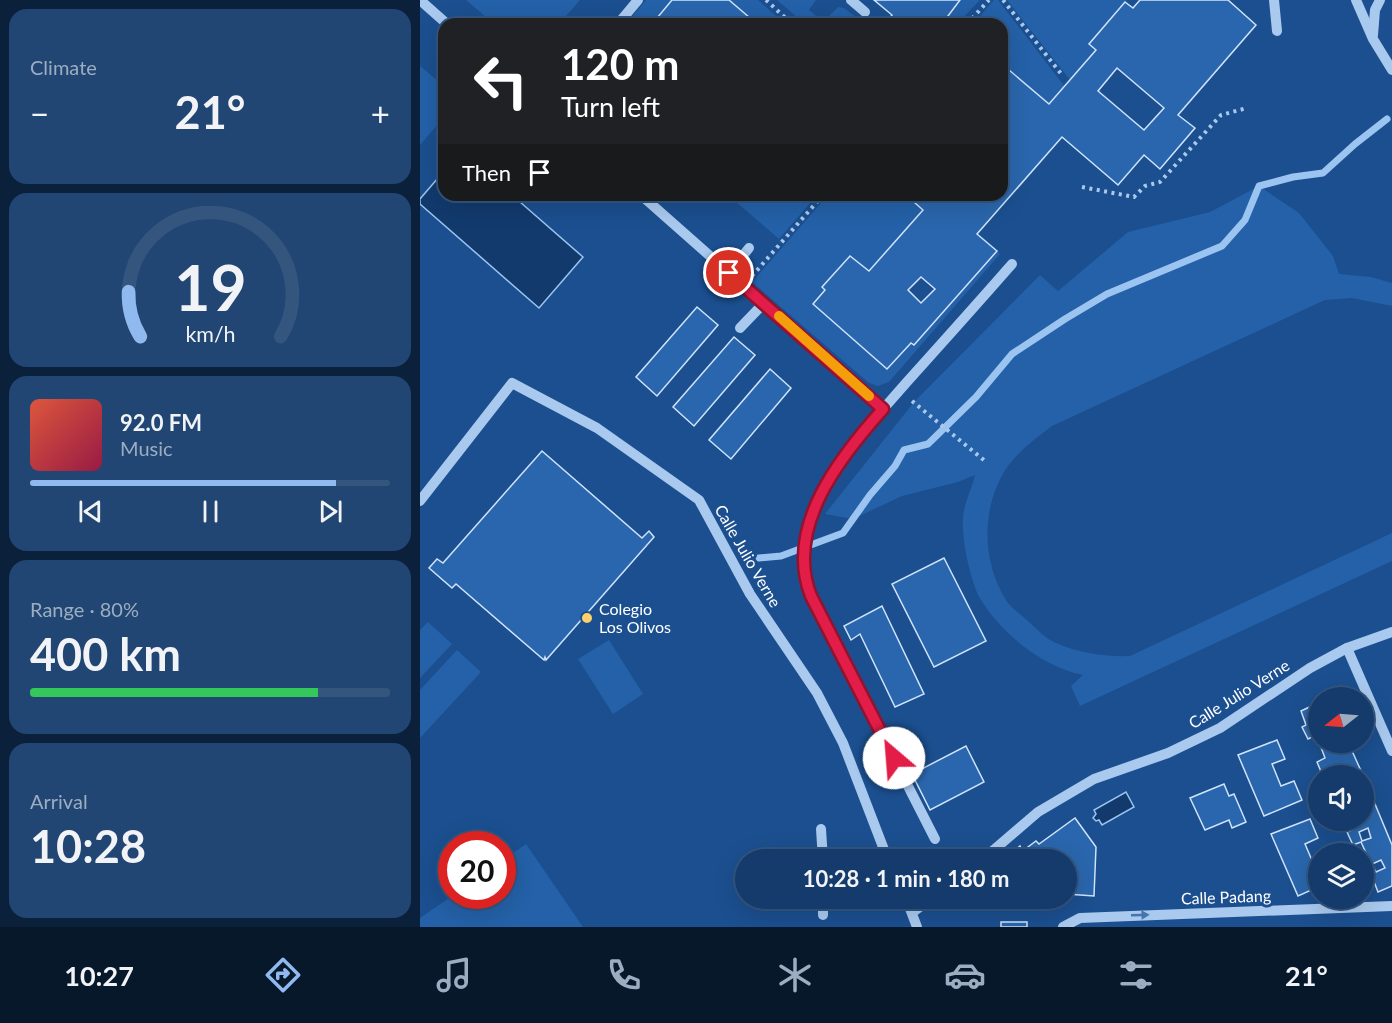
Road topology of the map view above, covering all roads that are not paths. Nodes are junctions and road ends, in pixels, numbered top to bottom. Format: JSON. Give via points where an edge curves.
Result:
{"nodes":[{"id":1,"x":420,"y":0,"type":"edge"},
{"id":2,"x":638,"y":0,"type":"edge"},
{"id":3,"x":851,"y":0,"type":"edge"},
{"id":4,"x":1274,"y":0,"type":"edge"},
{"id":5,"x":1356,"y":0,"type":"edge"},
{"id":6,"x":1380,"y":0,"type":"edge"},
{"id":7,"x":865,"y":12,"type":"dead end"},
{"id":8,"x":440,"y":18,"type":"edge"},
{"id":9,"x":623,"y":18,"type":"edge"},
{"id":10,"x":1277,"y":31,"type":"dead end"},
{"id":11,"x":1373,"y":39,"type":"junction"},
{"id":12,"x":1392,"y":70,"type":"edge"},
{"id":13,"x":648,"y":201,"type":"edge"},
{"id":14,"x":749,"y":248,"type":"dead end"},
{"id":15,"x":1012,"y":264,"type":"dead end"},
{"id":16,"x":729,"y":273,"type":"junction"},
{"id":17,"x":764,"y":303,"type":"junction"},
{"id":18,"x":740,"y":328,"type":"dead end"},
{"id":19,"x":883,"y":409,"type":"junction"},
{"id":20,"x":420,"y":501,"type":"edge"},
{"id":21,"x":1392,"y":632,"type":"edge"},
{"id":22,"x":1347,"y":648,"type":"junction"},
{"id":23,"x":1392,"y":751,"type":"edge"},
{"id":24,"x":821,"y":829,"type":"dead end"},
{"id":25,"x":935,"y":839,"type":"dead end"},
{"id":26,"x":822,"y":849,"type":"edge"},
{"id":27,"x":884,"y":849,"type":"edge"},
{"id":28,"x":995,"y":849,"type":"edge"},
{"id":29,"x":1392,"y":906,"type":"edge"},
{"id":30,"x":823,"y":909,"type":"edge"},
{"id":31,"x":912,"y":909,"type":"edge"},
{"id":32,"x":917,"y":909,"type":"edge"},
{"id":33,"x":913,"y":912,"type":"junction"},
{"id":34,"x":823,"y":915,"type":"dead end"},
{"id":35,"x":917,"y":927,"type":"edge"},
{"id":36,"x":1063,"y":927,"type":"edge"}],
"edges":[{"from":1,"to":8,"type":"street"},
{"from":2,"to":9,"type":"street"},
{"from":3,"to":7,"type":"street"},
{"from":4,"to":10,"type":"street"},
{"from":5,"to":11,"type":"street"},
{"from":6,"to":11,"type":"street","via":[[1375,10]]},
{"from":11,"to":12,"type":"street"},
{"from":13,"to":16,"type":"street"},
{"from":14,"to":16,"type":"street"},
{"from":15,"to":19,"type":"street"},
{"from":16,"to":17,"type":"street"},
{"from":17,"to":18,"type":"street"},
{"from":17,"to":19,"type":"street"},
{"from":19,"to":25,"type":"street","via":[[835,470],[812,511],[804,561],[811,596]]},
{"from":20,"to":27,"type":"street","name":"Calle Julio Verne","via":[[512,383],[597,428],[699,500],[750,594],[818,693],[843,743]]},
{"from":21,"to":22,"type":"street","name":"Calle Julio Verne"},
{"from":22,"to":23,"type":"street"},
{"from":22,"to":28,"type":"street","name":"Calle Julio Verne","via":[[1220,728],[1167,753],[1094,779],[1038,812]]},
{"from":24,"to":26,"type":"street"},
{"from":36,"to":29,"type":"street","name":"Calle Padang","one_way":true,"via":[[1080,918]]},
{"from":30,"to":34,"type":"street"},
{"from":31,"to":33,"type":"street"},
{"from":32,"to":33,"type":"street"},
{"from":33,"to":35,"type":"street"}]}
